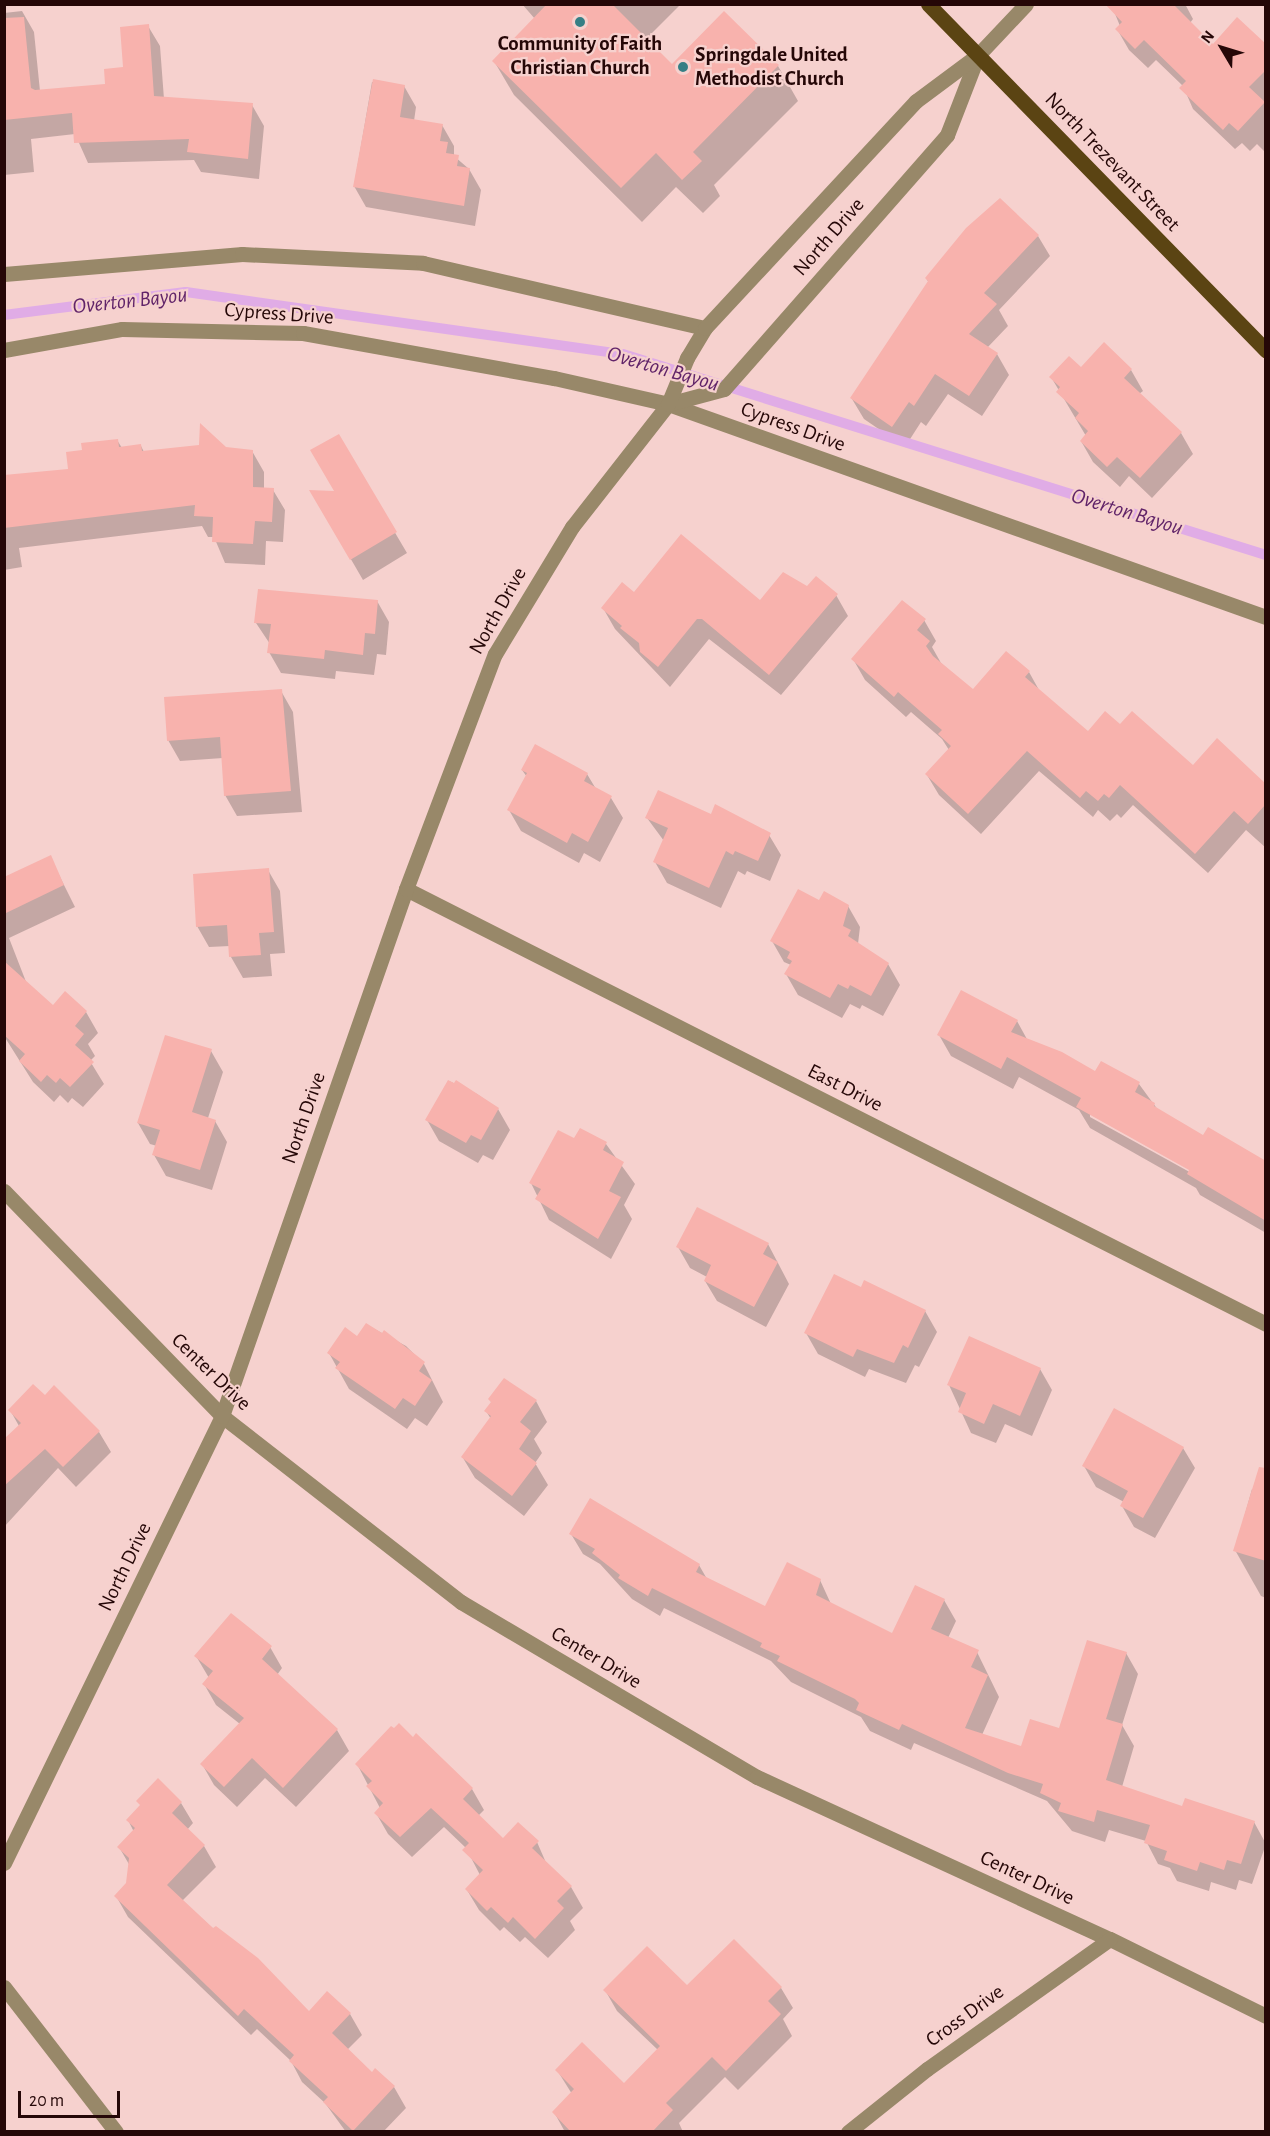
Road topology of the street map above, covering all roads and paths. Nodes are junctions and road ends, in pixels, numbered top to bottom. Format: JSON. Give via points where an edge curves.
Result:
{"nodes":[{"id":1,"x":928,"y":4,"type":"edge"},
{"id":2,"x":1026,"y":4,"type":"edge"},
{"id":3,"x":978,"y":54,"type":"junction"},
{"id":4,"x":4,"y":274,"type":"edge"},
{"id":5,"x":705,"y":328,"type":"junction"},
{"id":6,"x":4,"y":350,"type":"edge"},
{"id":7,"x":1266,"y":350,"type":"edge"},
{"id":8,"x":668,"y":404,"type":"junction"},
{"id":9,"x":1266,"y":617,"type":"edge"},
{"id":10,"x":406,"y":889,"type":"junction"},
{"id":11,"x":4,"y":1191,"type":"edge"},
{"id":12,"x":1266,"y":1324,"type":"edge"},
{"id":13,"x":222,"y":1416,"type":"junction"},
{"id":14,"x":4,"y":1863,"type":"edge"},
{"id":15,"x":1110,"y":1939,"type":"junction"},
{"id":16,"x":4,"y":1987,"type":"edge"},
{"id":17,"x":1266,"y":2016,"type":"edge"},
{"id":18,"x":116,"y":2132,"type":"edge"},
{"id":19,"x":848,"y":2132,"type":"edge"}],
"edges":[{"from":1,"to":3,"type":"main road","name":"North Trezevant Street"},
{"from":2,"to":3,"type":"street","name":"North Drive"},
{"from":3,"to":5,"type":"street","name":"North Drive","via":[[916,100]]},
{"from":3,"to":7,"type":"main road","name":"North Trezevant Street"},
{"from":3,"to":8,"type":"street","name":"North Drive","via":[[947,135],[724,389]]},
{"from":4,"to":5,"type":"street","via":[[242,254],[423,262]]},
{"from":5,"to":8,"type":"street","name":"North Drive","via":[[687,358]]},
{"from":6,"to":8,"type":"street","name":"Cypress Drive","via":[[122,329],[303,333],[554,378]]},
{"from":8,"to":9,"type":"street","name":"Cypress Drive"},
{"from":8,"to":10,"type":"street","name":"North Drive","via":[[572,527],[495,654]]},
{"from":10,"to":12,"type":"street","name":"East Drive"},
{"from":10,"to":13,"type":"street","name":"North Drive"},
{"from":11,"to":13,"type":"street","name":"Center Drive"},
{"from":13,"to":14,"type":"street","name":"North Drive"},
{"from":13,"to":15,"type":"street","name":"Center Drive","via":[[461,1602],[726,1759],[757,1777]]},
{"from":15,"to":17,"type":"street","name":"Center Drive"},
{"from":15,"to":19,"type":"street","name":"Cross Drive","via":[[927,2069]]},
{"from":16,"to":18,"type":"street"}]}
